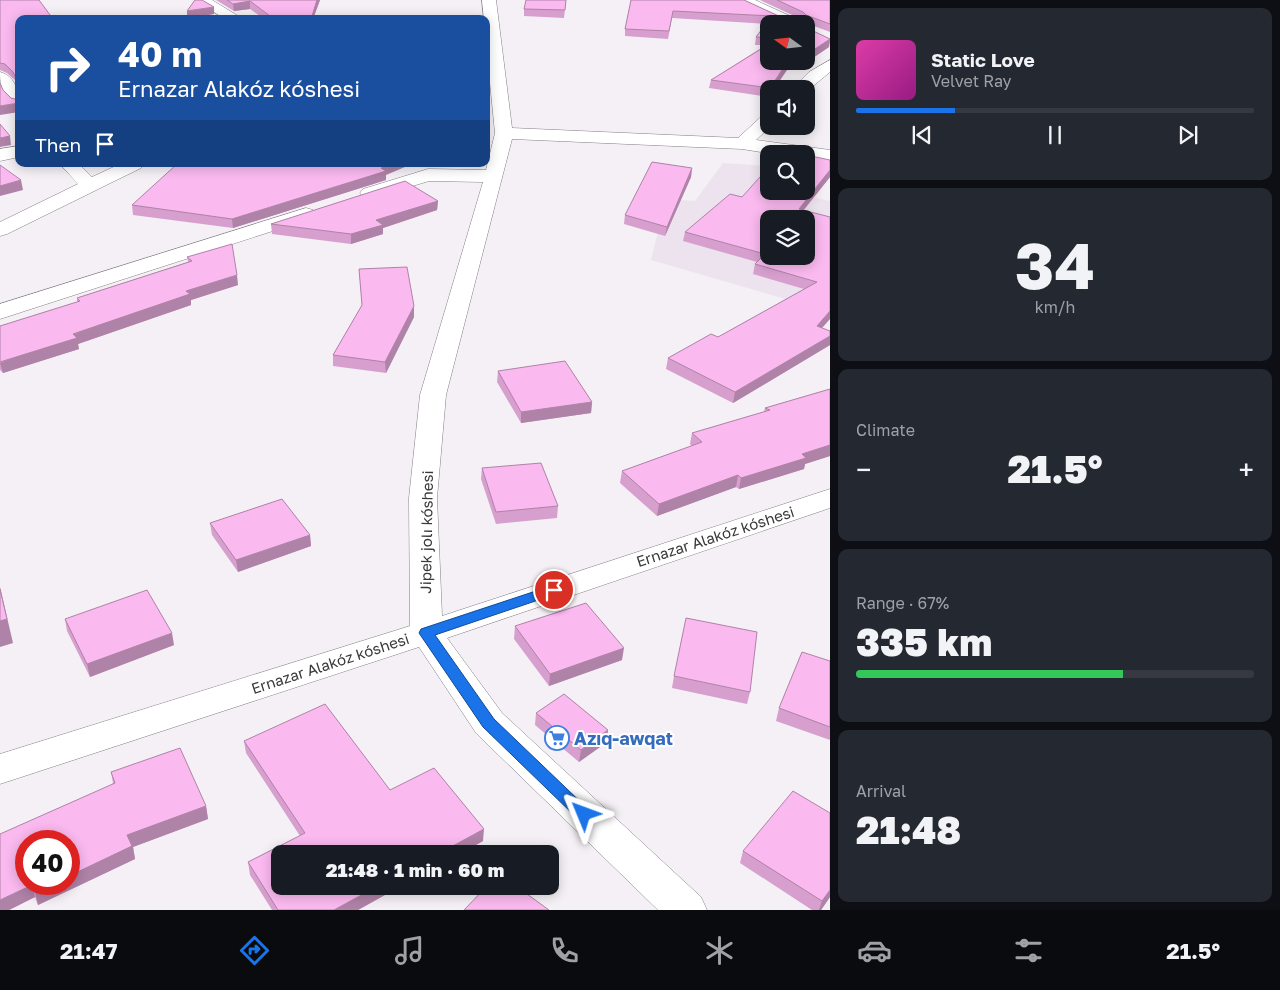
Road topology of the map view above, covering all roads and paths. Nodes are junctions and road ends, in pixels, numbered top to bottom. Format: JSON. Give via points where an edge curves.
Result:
{"nodes":[{"id":1,"x":202,"y":0,"type":"edge"},
{"id":2,"x":743,"y":0,"type":"edge"},
{"id":3,"x":229,"y":15,"type":"edge"},
{"id":4,"x":776,"y":15,"type":"edge"},
{"id":5,"x":490,"y":26,"type":"edge"},
{"id":6,"x":830,"y":65,"type":"edge"},
{"id":7,"x":0,"y":77,"type":"edge"},
{"id":8,"x":810,"y":80,"type":"edge"},
{"id":9,"x":15,"y":97,"type":"edge"},
{"id":10,"x":760,"y":127,"type":"edge"},
{"id":11,"x":504,"y":133,"type":"junction"},
{"id":12,"x":742,"y":144,"type":"junction"},
{"id":13,"x":15,"y":152,"type":"edge"},
{"id":14,"x":0,"y":155,"type":"edge"},
{"id":15,"x":830,"y":156,"type":"edge"},
{"id":16,"x":72,"y":167,"type":"edge"},
{"id":17,"x":128,"y":167,"type":"edge"},
{"id":18,"x":494,"y":176,"type":"junction"},
{"id":19,"x":90,"y":186,"type":"junction"},
{"id":20,"x":352,"y":199,"type":"edge"},
{"id":21,"x":324,"y":208,"type":"edge"},
{"id":22,"x":0,"y":230,"type":"edge"},
{"id":23,"x":0,"y":312,"type":"edge"},
{"id":24,"x":830,"y":498,"type":"edge"},
{"id":25,"x":426,"y":633,"type":"junction"},
{"id":26,"x":0,"y":769,"type":"edge"},
{"id":27,"x":686,"y":910,"type":"edge"}],
"edges":[{"from":1,"to":3,"type":"street"},
{"from":2,"to":4,"type":"street"},
{"from":5,"to":11,"type":"street","name":"Jipek jolı kóshesi"},
{"from":6,"to":8,"type":"street"},
{"from":7,"to":9,"type":"street"},
{"from":10,"to":12,"type":"street"},
{"from":11,"to":12,"type":"street"},
{"from":11,"to":18,"type":"street","name":"Jipek jolı kóshesi"},
{"from":12,"to":15,"type":"street"},
{"from":13,"to":14,"type":"street"},
{"from":16,"to":19,"type":"street"},
{"from":17,"to":19,"type":"street"},
{"from":18,"to":20,"type":"street","via":[[428,175]]},
{"from":18,"to":25,"type":"street","name":"Jipek jolı kóshesi","via":[[433,395],[423,498]]},
{"from":19,"to":22,"type":"street"},
{"from":21,"to":23,"type":"street"},
{"from":24,"to":25,"type":"street","name":"Ernazar Alakóz kóshesi"},
{"from":25,"to":26,"type":"street","name":"Ernazar Alakóz kóshesi"},
{"from":25,"to":27,"type":"street","via":[[489,723]]}]}
